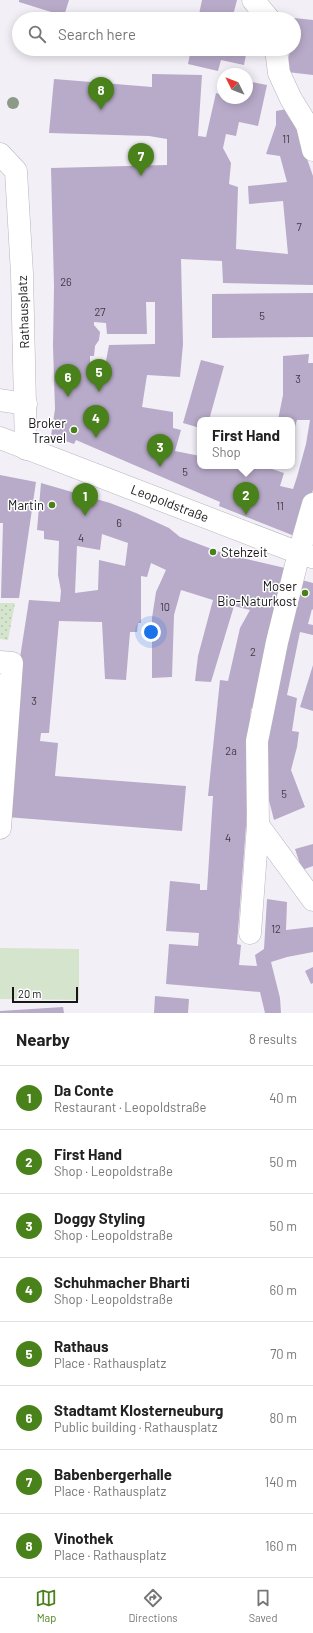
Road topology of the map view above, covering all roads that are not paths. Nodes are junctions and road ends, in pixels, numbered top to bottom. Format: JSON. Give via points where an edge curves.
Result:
{"nodes":[{"id":1,"x":253,"y":0,"type":"edge"},
{"id":2,"x":263,"y":12,"type":"edge"},
{"id":3,"x":277,"y":56,"type":"edge"},
{"id":4,"x":310,"y":122,"type":"edge"},
{"id":5,"x":313,"y":150,"type":"edge"},
{"id":6,"x":0,"y":154,"type":"edge"},
{"id":7,"x":0,"y":400,"type":"edge"},
{"id":8,"x":26,"y":404,"type":"junction"},
{"id":9,"x":0,"y":438,"type":"edge"},
{"id":10,"x":26,"y":449,"type":"junction"},
{"id":11,"x":313,"y":504,"type":"edge"},
{"id":12,"x":306,"y":555,"type":"edge"},
{"id":13,"x":0,"y":662,"type":"edge"},
{"id":14,"x":258,"y":825,"type":"junction"},
{"id":15,"x":0,"y":828,"type":"edge"},
{"id":16,"x":313,"y":900,"type":"edge"},
{"id":17,"x":250,"y":933,"type":"dead end"}],
"edges":[{"from":1,"to":2,"type":"street"},
{"from":3,"to":4,"type":"street","via":[[279,73],[291,99]]},
{"from":4,"to":5,"type":"street"},
{"from":6,"to":8,"type":"street","name":"Rathausplatz","via":[[16,171]]},
{"from":7,"to":8,"type":"street"},
{"from":8,"to":10,"type":"street","name":"Rathausplatz"},
{"from":9,"to":10,"type":"street"},
{"from":10,"to":12,"type":"street","name":"Leopoldstraße"},
{"from":11,"to":12,"type":"street"},
{"from":12,"to":14,"type":"street","via":[[276,642],[257,741]]},
{"from":13,"to":15,"type":"street","via":[[12,663]]},
{"from":14,"to":16,"type":"street"},
{"from":14,"to":17,"type":"street"}]}
